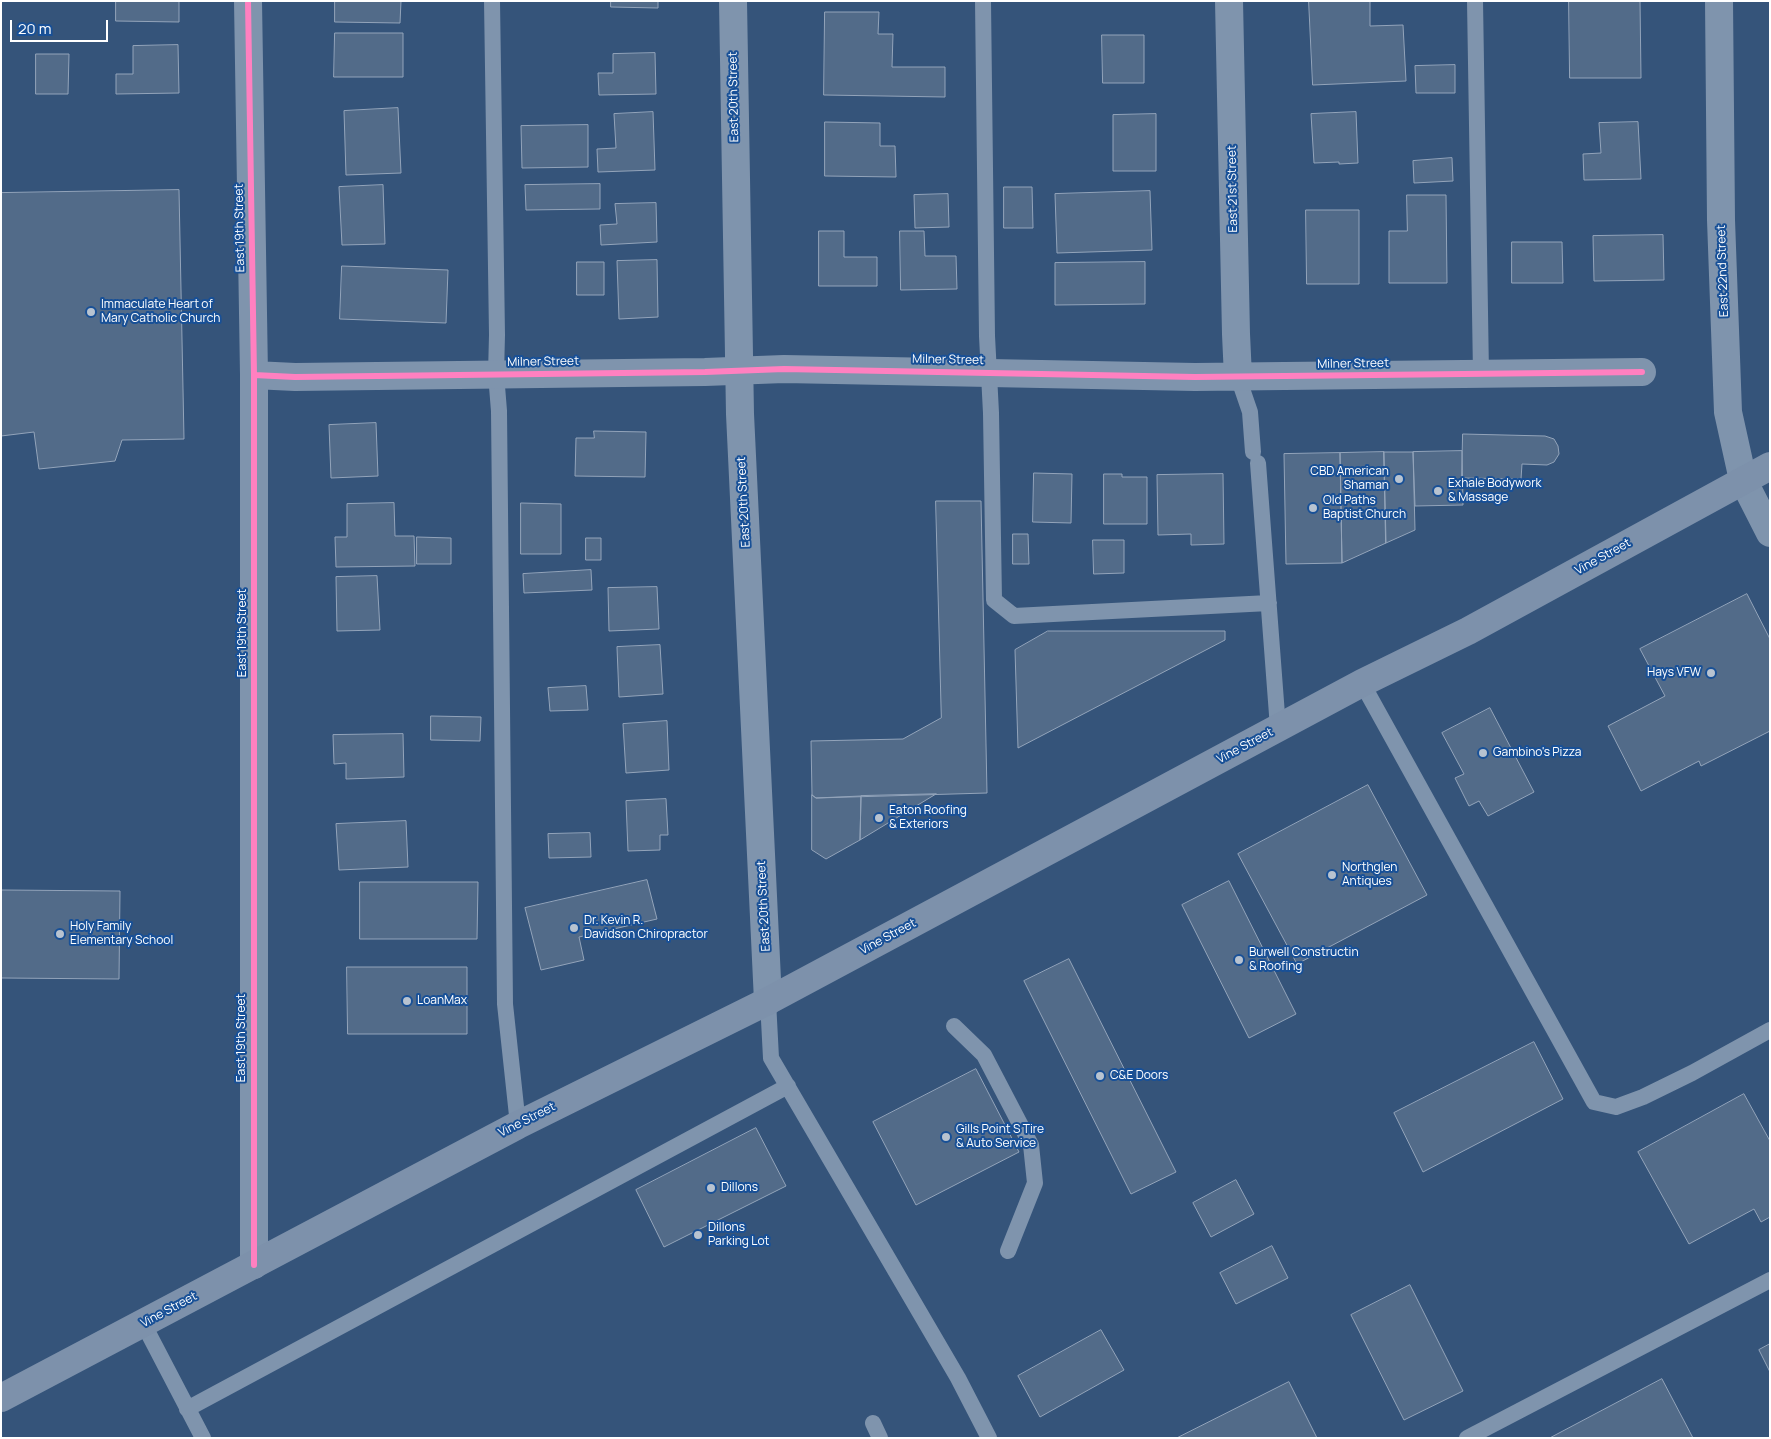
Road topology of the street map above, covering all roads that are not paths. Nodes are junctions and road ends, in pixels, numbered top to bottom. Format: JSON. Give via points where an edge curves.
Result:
{"nodes":[{"id":1,"x":248,"y":1,"type":"edge"},
{"id":2,"x":492,"y":1,"type":"edge"},
{"id":3,"x":733,"y":1,"type":"edge"},
{"id":4,"x":983,"y":1,"type":"edge"},
{"id":5,"x":1229,"y":1,"type":"edge"},
{"id":6,"x":1475,"y":1,"type":"edge"},
{"id":7,"x":1719,"y":1,"type":"edge"},
{"id":8,"x":738,"y":370,"type":"junction"},
{"id":9,"x":988,"y":372,"type":"junction"},
{"id":10,"x":1642,"y":372,"type":"dead end"},
{"id":11,"x":496,"y":374,"type":"junction"},
{"id":12,"x":1480,"y":374,"type":"junction"},
{"id":13,"x":254,"y":375,"type":"junction"},
{"id":14,"x":1238,"y":377,"type":"junction"},
{"id":15,"x":1770,"y":466,"type":"edge"},
{"id":16,"x":1742,"y":480,"type":"junction"},
{"id":17,"x":1770,"y":533,"type":"edge"},
{"id":18,"x":1269,"y":603,"type":"junction"},
{"id":19,"x":1362,"y":683,"type":"junction"},
{"id":20,"x":1278,"y":728,"type":"junction"},
{"id":21,"x":768,"y":1001,"type":"junction"},
{"id":22,"x":954,"y":1026,"type":"dead end"},
{"id":23,"x":1770,"y":1030,"type":"edge"},
{"id":24,"x":788,"y":1086,"type":"junction"},
{"id":25,"x":518,"y":1125,"type":"junction"},
{"id":26,"x":1008,"y":1250,"type":"dead end"},
{"id":27,"x":254,"y":1265,"type":"junction"},
{"id":28,"x":1770,"y":1280,"type":"edge"},
{"id":29,"x":143,"y":1324,"type":"junction"},
{"id":30,"x":1,"y":1398,"type":"edge"},
{"id":31,"x":188,"y":1409,"type":"junction"},
{"id":32,"x":203,"y":1438,"type":"edge"},
{"id":33,"x":989,"y":1438,"type":"edge"},
{"id":34,"x":1467,"y":1438,"type":"edge"}],
"edges":[{"from":1,"to":13,"type":"street","name":"East 19th Street"},
{"from":2,"to":11,"type":"lane"},
{"from":3,"to":8,"type":"street","name":"East 20th Street"},
{"from":4,"to":9,"type":"lane"},
{"from":5,"to":14,"type":"street","name":"East 21st Street"},
{"from":6,"to":12,"type":"lane"},
{"from":7,"to":16,"type":"street","name":"East 22nd Street","via":[[1720,220],[1728,412]]},
{"from":8,"to":9,"type":"street","name":"Milner Street"},
{"from":8,"to":11,"type":"street","name":"Milner Street"},
{"from":8,"to":21,"type":"street","name":"East 20th Street"},
{"from":9,"to":14,"type":"street","name":"Milner Street"},
{"from":9,"to":18,"type":"lane","via":[[994,600],[1014,616]]},
{"from":10,"to":12,"type":"street","name":"Milner Street"},
{"from":11,"to":13,"type":"street","name":"Milner Street"},
{"from":11,"to":25,"type":"lane","via":[[505,1004]]},
{"from":12,"to":14,"type":"street","name":"Milner Street"},
{"from":13,"to":27,"type":"street","name":"East 19th Street"},
{"from":14,"to":18,"type":"lane","via":[[1250,412]]},
{"from":15,"to":16,"type":"main road","name":"Vine Street"},
{"from":16,"to":17,"type":"street","name":"East 22nd Street"},
{"from":16,"to":19,"type":"main road","name":"Vine Street","via":[[1468,631]]},
{"from":18,"to":20,"type":"lane"},
{"from":19,"to":20,"type":"main road","name":"Vine Street"},
{"from":19,"to":23,"type":"lane","via":[[1594,1102],[1616,1107],[1643,1097]]},
{"from":20,"to":21,"type":"main road","name":"Vine Street"},
{"from":21,"to":24,"type":"lane","via":[[771,1058]]},
{"from":21,"to":25,"type":"main road","name":"Vine Street"},
{"from":22,"to":26,"type":"lane","via":[[984,1055],[1031,1144],[1035,1183]]},
{"from":24,"to":31,"type":"lane"},
{"from":24,"to":33,"type":"lane","via":[[958,1378]]},
{"from":25,"to":27,"type":"main road","name":"Vine Street"},
{"from":27,"to":29,"type":"main road","name":"Vine Street"},
{"from":28,"to":34,"type":"lane"},
{"from":29,"to":30,"type":"main road","name":"Vine Street"},
{"from":29,"to":31,"type":"lane"},
{"from":31,"to":32,"type":"lane"}]}
